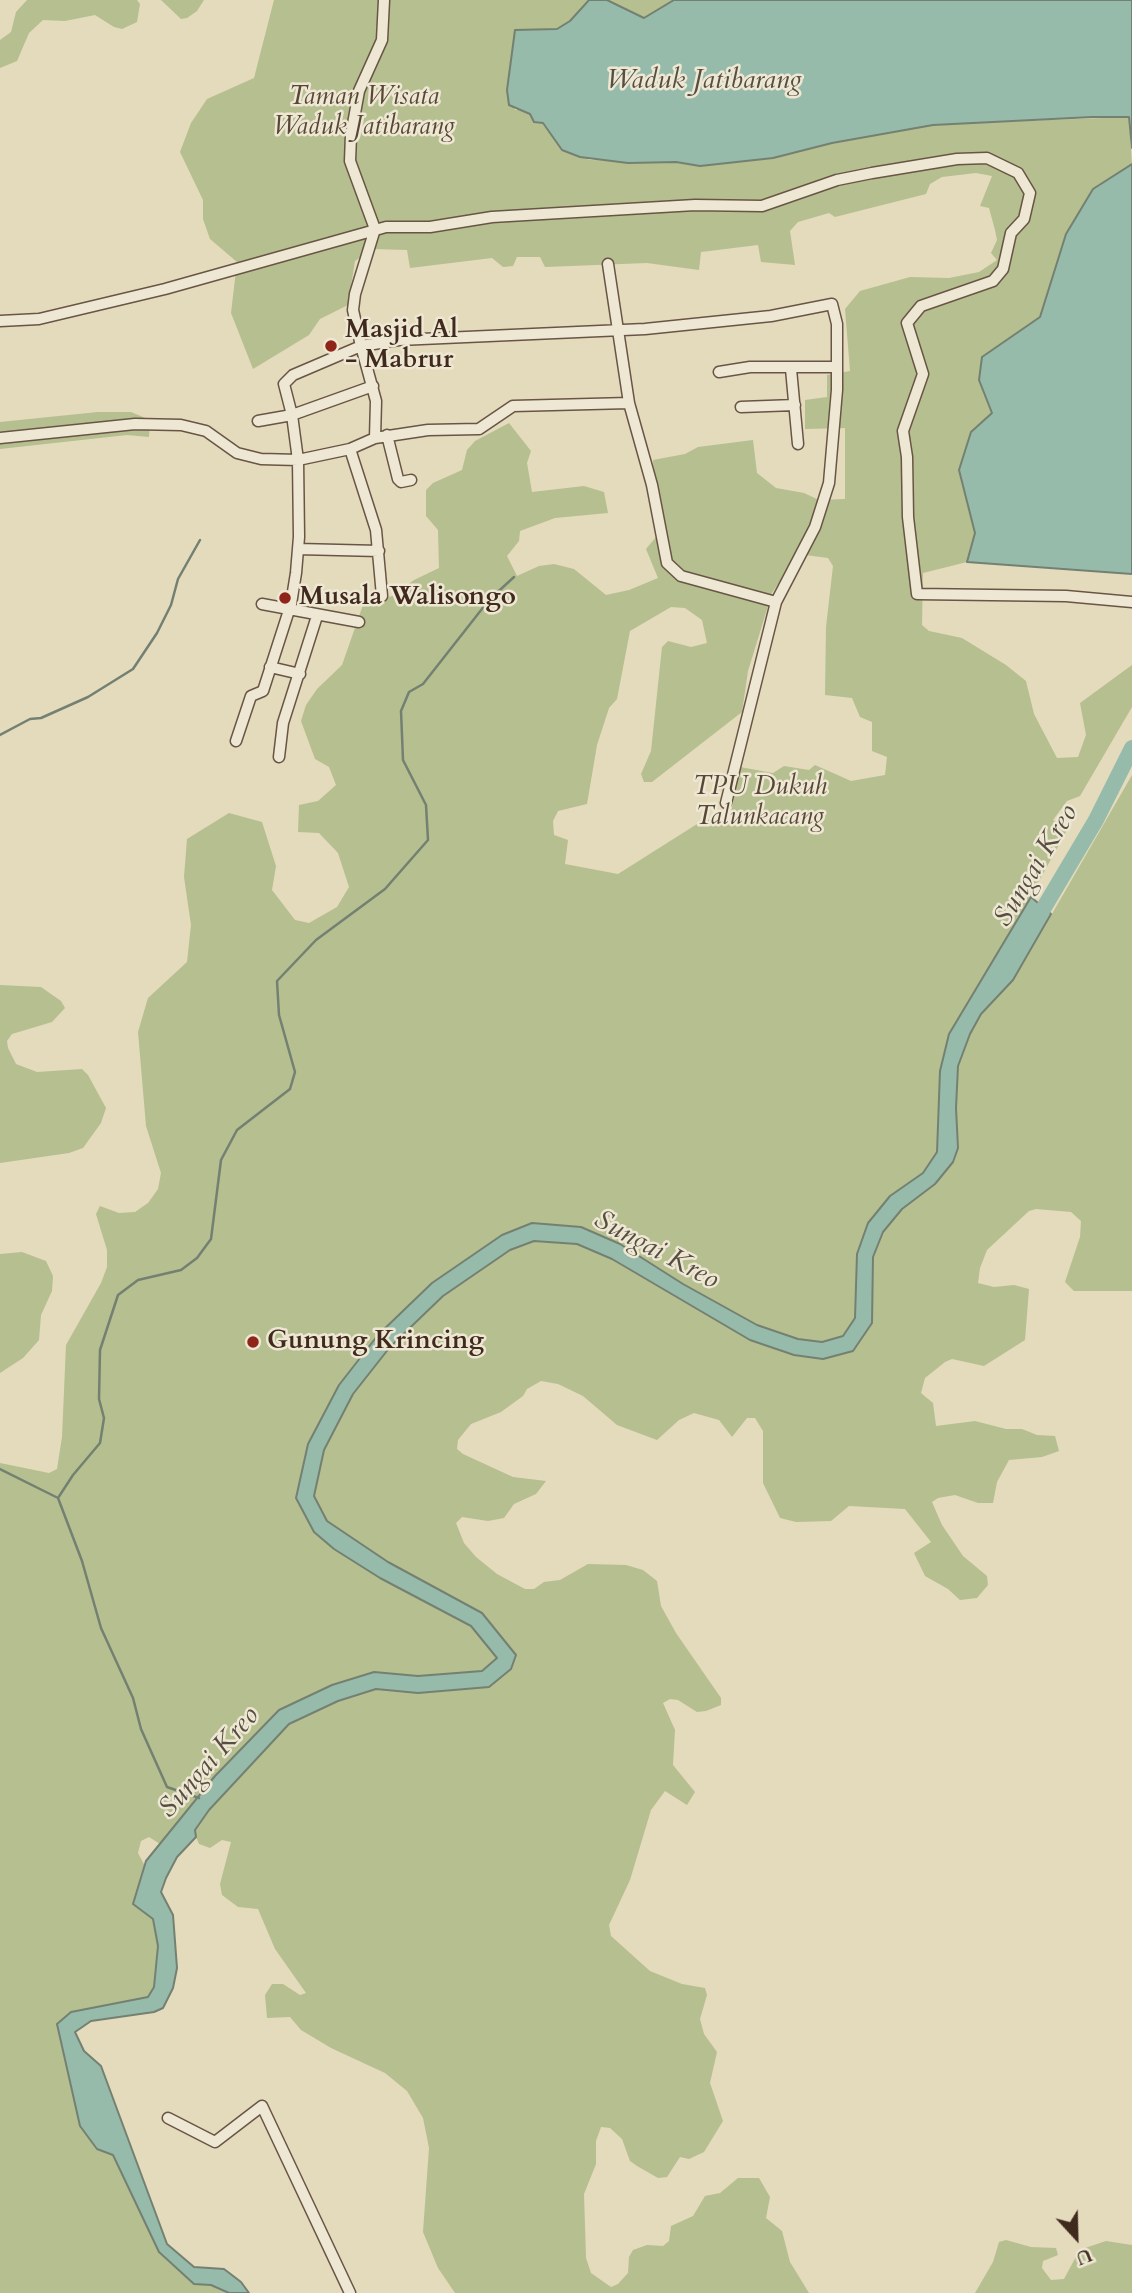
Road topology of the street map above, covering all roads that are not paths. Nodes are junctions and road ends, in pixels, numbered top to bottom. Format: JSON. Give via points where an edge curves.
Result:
{"nodes":[{"id":1,"x":384,"y":0,"type":"edge"},
{"id":2,"x":374,"y":229,"type":"junction"},
{"id":3,"x":608,"y":264,"type":"dead end"},
{"id":4,"x":0,"y":321,"type":"edge"},
{"id":5,"x":617,"y":331,"type":"junction"},
{"id":6,"x":362,"y":346,"type":"junction"},
{"id":7,"x":837,"y":368,"type":"junction"},
{"id":8,"x":791,"y":369,"type":"junction"},
{"id":9,"x":719,"y":372,"type":"dead end"},
{"id":10,"x":373,"y":386,"type":"junction"},
{"id":11,"x":629,"y":403,"type":"junction"},
{"id":12,"x":795,"y":405,"type":"junction"},
{"id":13,"x":741,"y":407,"type":"dead end"},
{"id":14,"x":292,"y":415,"type":"junction"},
{"id":15,"x":258,"y":421,"type":"dead end"},
{"id":16,"x":381,"y":436,"type":"junction"},
{"id":17,"x":0,"y":438,"type":"edge"},
{"id":18,"x":798,"y":444,"type":"dead end"},
{"id":19,"x":350,"y":449,"type":"junction"},
{"id":20,"x":298,"y":460,"type":"junction"},
{"id":21,"x":411,"y":480,"type":"dead end"},
{"id":22,"x":298,"y":549,"type":"junction"},
{"id":23,"x":379,"y":551,"type":"junction"},
{"id":24,"x":382,"y":596,"type":"dead end"},
{"id":25,"x":1132,"y":602,"type":"edge"},
{"id":26,"x":776,"y":603,"type":"junction"},
{"id":27,"x":262,"y":604,"type":"dead end"},
{"id":28,"x":288,"y":611,"type":"junction"},
{"id":29,"x":317,"y":616,"type":"junction"},
{"id":30,"x":359,"y":622,"type":"dead end"},
{"id":31,"x":270,"y":667,"type":"junction"},
{"id":32,"x":300,"y":674,"type":"junction"},
{"id":33,"x":236,"y":741,"type":"dead end"},
{"id":34,"x":279,"y":757,"type":"dead end"},
{"id":35,"x":726,"y":803,"type":"dead end"},
{"id":36,"x":167,"y":2118,"type":"dead end"},
{"id":37,"x":350,"y":2293,"type":"edge"}],
"edges":[{"from":1,"to":2,"type":"street","via":[[382,40],[359,91],[351,135],[350,161]]},
{"from":2,"to":4,"type":"street","via":[[165,289],[39,319]]},
{"from":2,"to":6,"type":"street","via":[[353,310]]},
{"from":2,"to":25,"type":"street","via":[[567,212],[762,206],[837,180],[957,159],[987,158],[1018,173],[1030,193],[1024,219],[1011,233],[1003,269],[993,281],[921,306],[906,323],[923,374],[903,431],[917,594],[1066,596]]},
{"from":3,"to":5,"type":"street"},
{"from":5,"to":6,"type":"street","via":[[399,340]]},
{"from":5,"to":7,"type":"street","via":[[771,316],[832,304]]},
{"from":5,"to":11,"type":"street"},
{"from":6,"to":10,"type":"street"},
{"from":6,"to":14,"type":"street","via":[[287,379],[284,384]]},
{"from":7,"to":8,"type":"street"},
{"from":7,"to":26,"type":"street","via":[[829,483],[815,527]]},
{"from":8,"to":9,"type":"street","via":[[750,367]]},
{"from":8,"to":12,"type":"street"},
{"from":10,"to":14,"type":"street"},
{"from":10,"to":16,"type":"street"},
{"from":11,"to":16,"type":"street","via":[[518,405],[479,429]]},
{"from":11,"to":26,"type":"street","via":[[670,568],[681,576]]},
{"from":12,"to":13,"type":"street"},
{"from":12,"to":18,"type":"street"},
{"from":14,"to":15,"type":"street"},
{"from":14,"to":20,"type":"street"},
{"from":16,"to":19,"type":"street"},
{"from":16,"to":21,"type":"street","via":[[398,479]]},
{"from":17,"to":20,"type":"street","via":[[135,424],[181,425],[206,431],[237,453]]},
{"from":19,"to":20,"type":"street"},
{"from":19,"to":23,"type":"street"},
{"from":20,"to":22,"type":"street"},
{"from":22,"to":23,"type":"street"},
{"from":22,"to":28,"type":"street"},
{"from":23,"to":24,"type":"street"},
{"from":26,"to":35,"type":"street"},
{"from":27,"to":28,"type":"street"},
{"from":28,"to":29,"type":"street"},
{"from":28,"to":31,"type":"street"},
{"from":29,"to":30,"type":"street"},
{"from":29,"to":32,"type":"street"},
{"from":31,"to":32,"type":"street"},
{"from":31,"to":33,"type":"street","via":[[263,691],[251,696]]},
{"from":32,"to":34,"type":"street","via":[[283,723]]},
{"from":36,"to":37,"type":"street","via":[[215,2142],[261,2106]]}]}
